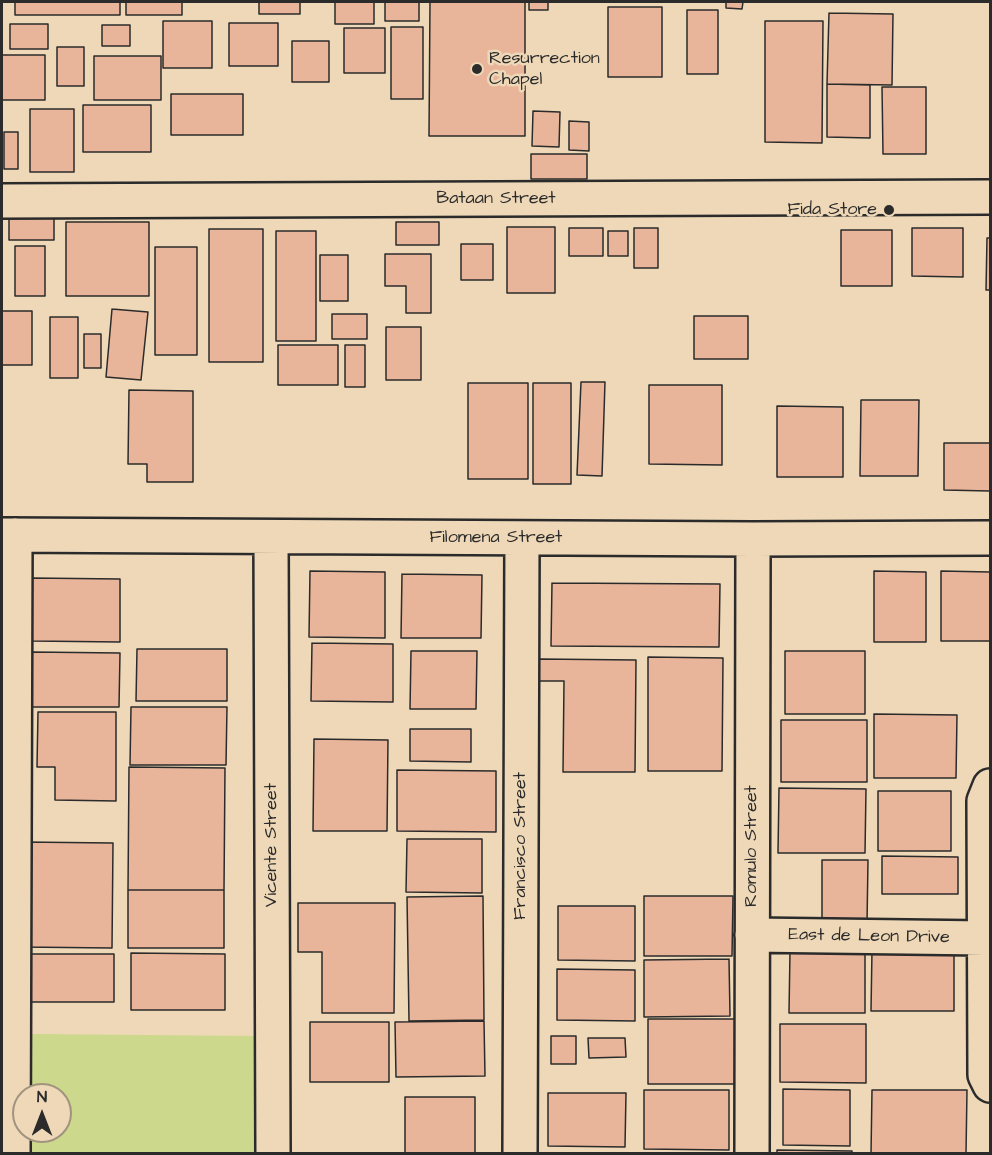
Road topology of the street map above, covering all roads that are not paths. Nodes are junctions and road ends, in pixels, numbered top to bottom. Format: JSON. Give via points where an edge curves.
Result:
{"nodes":[{"id":1,"x":990,"y":198,"type":"edge"},
{"id":2,"x":2,"y":201,"type":"edge"},
{"id":3,"x":8,"y":535,"type":"edge"},
{"id":4,"x":271,"y":537,"type":"junction"},
{"id":5,"x":522,"y":538,"type":"junction"},
{"id":6,"x":990,"y":538,"type":"edge"},
{"id":7,"x":753,"y":540,"type":"junction"},
{"id":8,"x":990,"y":786,"type":"edge"},
{"id":9,"x":752,"y":935,"type":"junction"},
{"id":10,"x":985,"y":938,"type":"junction"},
{"id":11,"x":990,"y":1085,"type":"edge"},
{"id":12,"x":13,"y":1154,"type":"edge"},
{"id":13,"x":273,"y":1154,"type":"edge"},
{"id":14,"x":520,"y":1154,"type":"edge"},
{"id":15,"x":752,"y":1154,"type":"edge"}],
"edges":[{"from":1,"to":2,"type":"street","name":"Bataan Street"},
{"from":3,"to":4,"type":"street","name":"Filomena Street"},
{"from":3,"to":12,"type":"street"},
{"from":4,"to":5,"type":"street","name":"Filomena Street"},
{"from":4,"to":13,"type":"street","name":"Vicente Street"},
{"from":5,"to":7,"type":"street","name":"Filomena Street"},
{"from":5,"to":14,"type":"street","name":"Francisco Street"},
{"from":6,"to":7,"type":"street","name":"Filomena Street"},
{"from":7,"to":9,"type":"street","name":"Romulo Street"},
{"from":8,"to":10,"type":"street","via":[[984,801]]},
{"from":9,"to":10,"type":"street","name":"East de Leon Drive"},
{"from":9,"to":15,"type":"street","name":"Romulo Street"},
{"from":10,"to":11,"type":"street","via":[[985,1075]]}]}
